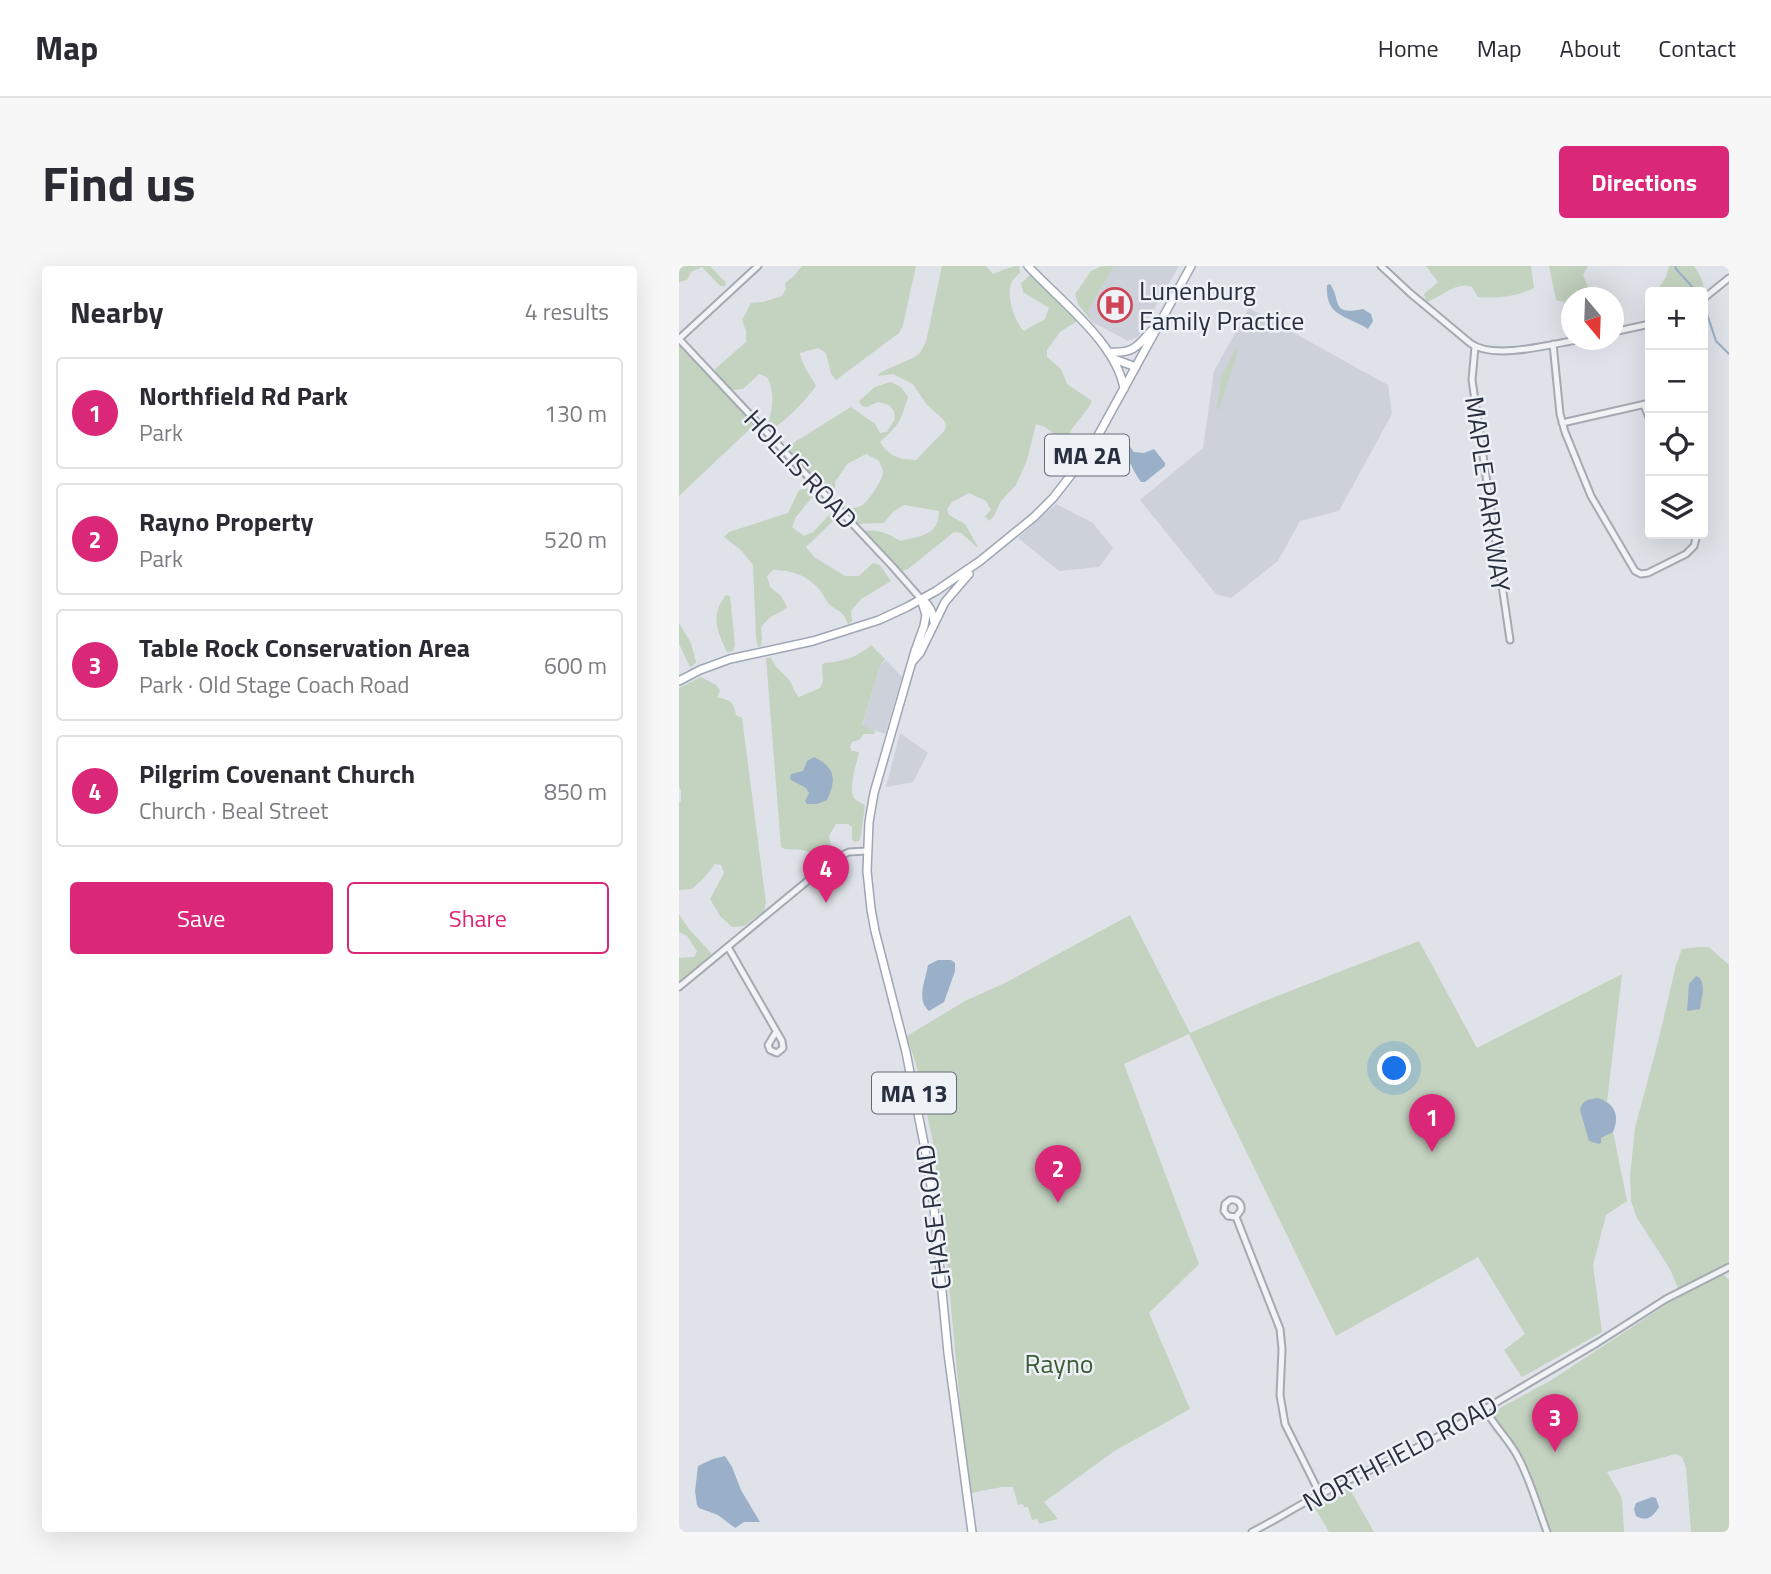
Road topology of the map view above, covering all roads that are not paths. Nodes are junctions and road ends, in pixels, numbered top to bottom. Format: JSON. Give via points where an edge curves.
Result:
{"nodes":[{"id":1,"x":758,"y":266,"type":"edge"},
{"id":2,"x":1028,"y":266,"type":"edge"},
{"id":3,"x":1191,"y":266,"type":"edge"},
{"id":4,"x":1381,"y":266,"type":"edge"},
{"id":5,"x":1729,"y":278,"type":"edge"},
{"id":6,"x":1708,"y":295,"type":"edge"},
{"id":7,"x":1162,"y":317,"type":"junction"},
{"id":8,"x":1645,"y":325,"type":"edge"},
{"id":9,"x":1624,"y":330,"type":"edge"},
{"id":10,"x":679,"y":339,"type":"edge"},
{"id":11,"x":1561,"y":343,"type":"edge"},
{"id":12,"x":1553,"y":344,"type":"junction"},
{"id":13,"x":1475,"y":347,"type":"junction"},
{"id":14,"x":1110,"y":356,"type":"junction"},
{"id":15,"x":1138,"y":364,"type":"junction"},
{"id":16,"x":1124,"y":389,"type":"junction"},
{"id":17,"x":1645,"y":404,"type":"edge"},
{"id":18,"x":1562,"y":424,"type":"junction"},
{"id":19,"x":1695,"y":539,"type":"edge"},
{"id":20,"x":980,"y":561,"type":"junction"},
{"id":21,"x":921,"y":599,"type":"junction"},
{"id":22,"x":934,"y":622,"type":"junction"},
{"id":23,"x":1510,"y":640,"type":"dead end"},
{"id":24,"x":913,"y":661,"type":"junction"},
{"id":25,"x":679,"y":681,"type":"edge"},
{"id":26,"x":867,"y":851,"type":"junction"},
{"id":27,"x":728,"y":947,"type":"junction"},
{"id":28,"x":679,"y":987,"type":"edge"},
{"id":29,"x":776,"y":1032,"type":"dead end"},
{"id":30,"x":1236,"y":1216,"type":"dead end"},
{"id":31,"x":1729,"y":1267,"type":"edge"},
{"id":32,"x":1485,"y":1408,"type":"junction"},
{"id":33,"x":1320,"y":1494,"type":"junction"},
{"id":34,"x":972,"y":1532,"type":"edge"},
{"id":35,"x":1252,"y":1532,"type":"edge"},
{"id":36,"x":1547,"y":1532,"type":"edge"}],
"edges":[{"from":1,"to":10,"type":"street"},
{"from":2,"to":14,"type":"main road"},
{"from":3,"to":7,"type":"main road","number":"MA 2A"},
{"from":4,"to":13,"type":"street"},
{"from":5,"to":6,"type":"street"},
{"from":7,"to":14,"type":"main road","via":[[1132,350]]},
{"from":7,"to":15,"type":"main road","number":"MA 2A"},
{"from":8,"to":9,"type":"street"},
{"from":10,"to":21,"type":"street","name":"HOLLIS ROAD"},
{"from":11,"to":12,"type":"street"},
{"from":12,"to":13,"type":"street","via":[[1495,352]]},
{"from":12,"to":18,"type":"street"},
{"from":13,"to":23,"type":"street","name":"MAPLE PARKWAY","via":[[1472,380]]},
{"from":14,"to":15,"type":"main road"},
{"from":14,"to":16,"type":"main road"},
{"from":15,"to":16,"type":"main road","number":"MA 2A"},
{"from":16,"to":20,"type":"main road","number":"MA 2A","via":[[1094,445],[1064,486]]},
{"from":17,"to":18,"type":"street"},
{"from":18,"to":19,"type":"street","via":[[1591,496],[1635,571],[1648,573],[1686,554]]},
{"from":20,"to":21,"type":"main road","number":"MA 2A"},
{"from":20,"to":22,"type":"main road","name":"CHASE ROAD","number":"MA 13"},
{"from":21,"to":22,"type":"main road"},
{"from":21,"to":24,"type":"main road","name":"CHASE ROAD","number":"MA 13","via":[[926,618]]},
{"from":21,"to":25,"type":"main road","number":"MA 2A","via":[[865,625],[730,659]]},
{"from":22,"to":24,"type":"main road","name":"CHASE ROAD","number":"MA 13"},
{"from":24,"to":26,"type":"main road","name":"CHASE ROAD","number":"MA 13","via":[[874,793]]},
{"from":26,"to":27,"type":"street","via":[[834,859]]},
{"from":26,"to":34,"type":"main road","name":"CHASE ROAD","number":"MA 13","via":[[871,909],[929,1171],[947,1353]]},
{"from":27,"to":28,"type":"street"},
{"from":27,"to":29,"type":"street"},
{"from":30,"to":33,"type":"street","via":[[1282,1337],[1280,1395],[1285,1424]]},
{"from":31,"to":32,"type":"street","name":"NORTHFIELD ROAD","via":[[1665,1299]]},
{"from":32,"to":33,"type":"street","name":"NORTHFIELD ROAD","via":[[1413,1450]]},
{"from":32,"to":36,"type":"street","via":[[1518,1457]]},
{"from":33,"to":35,"type":"street","name":"NORTHFIELD ROAD"}]}
